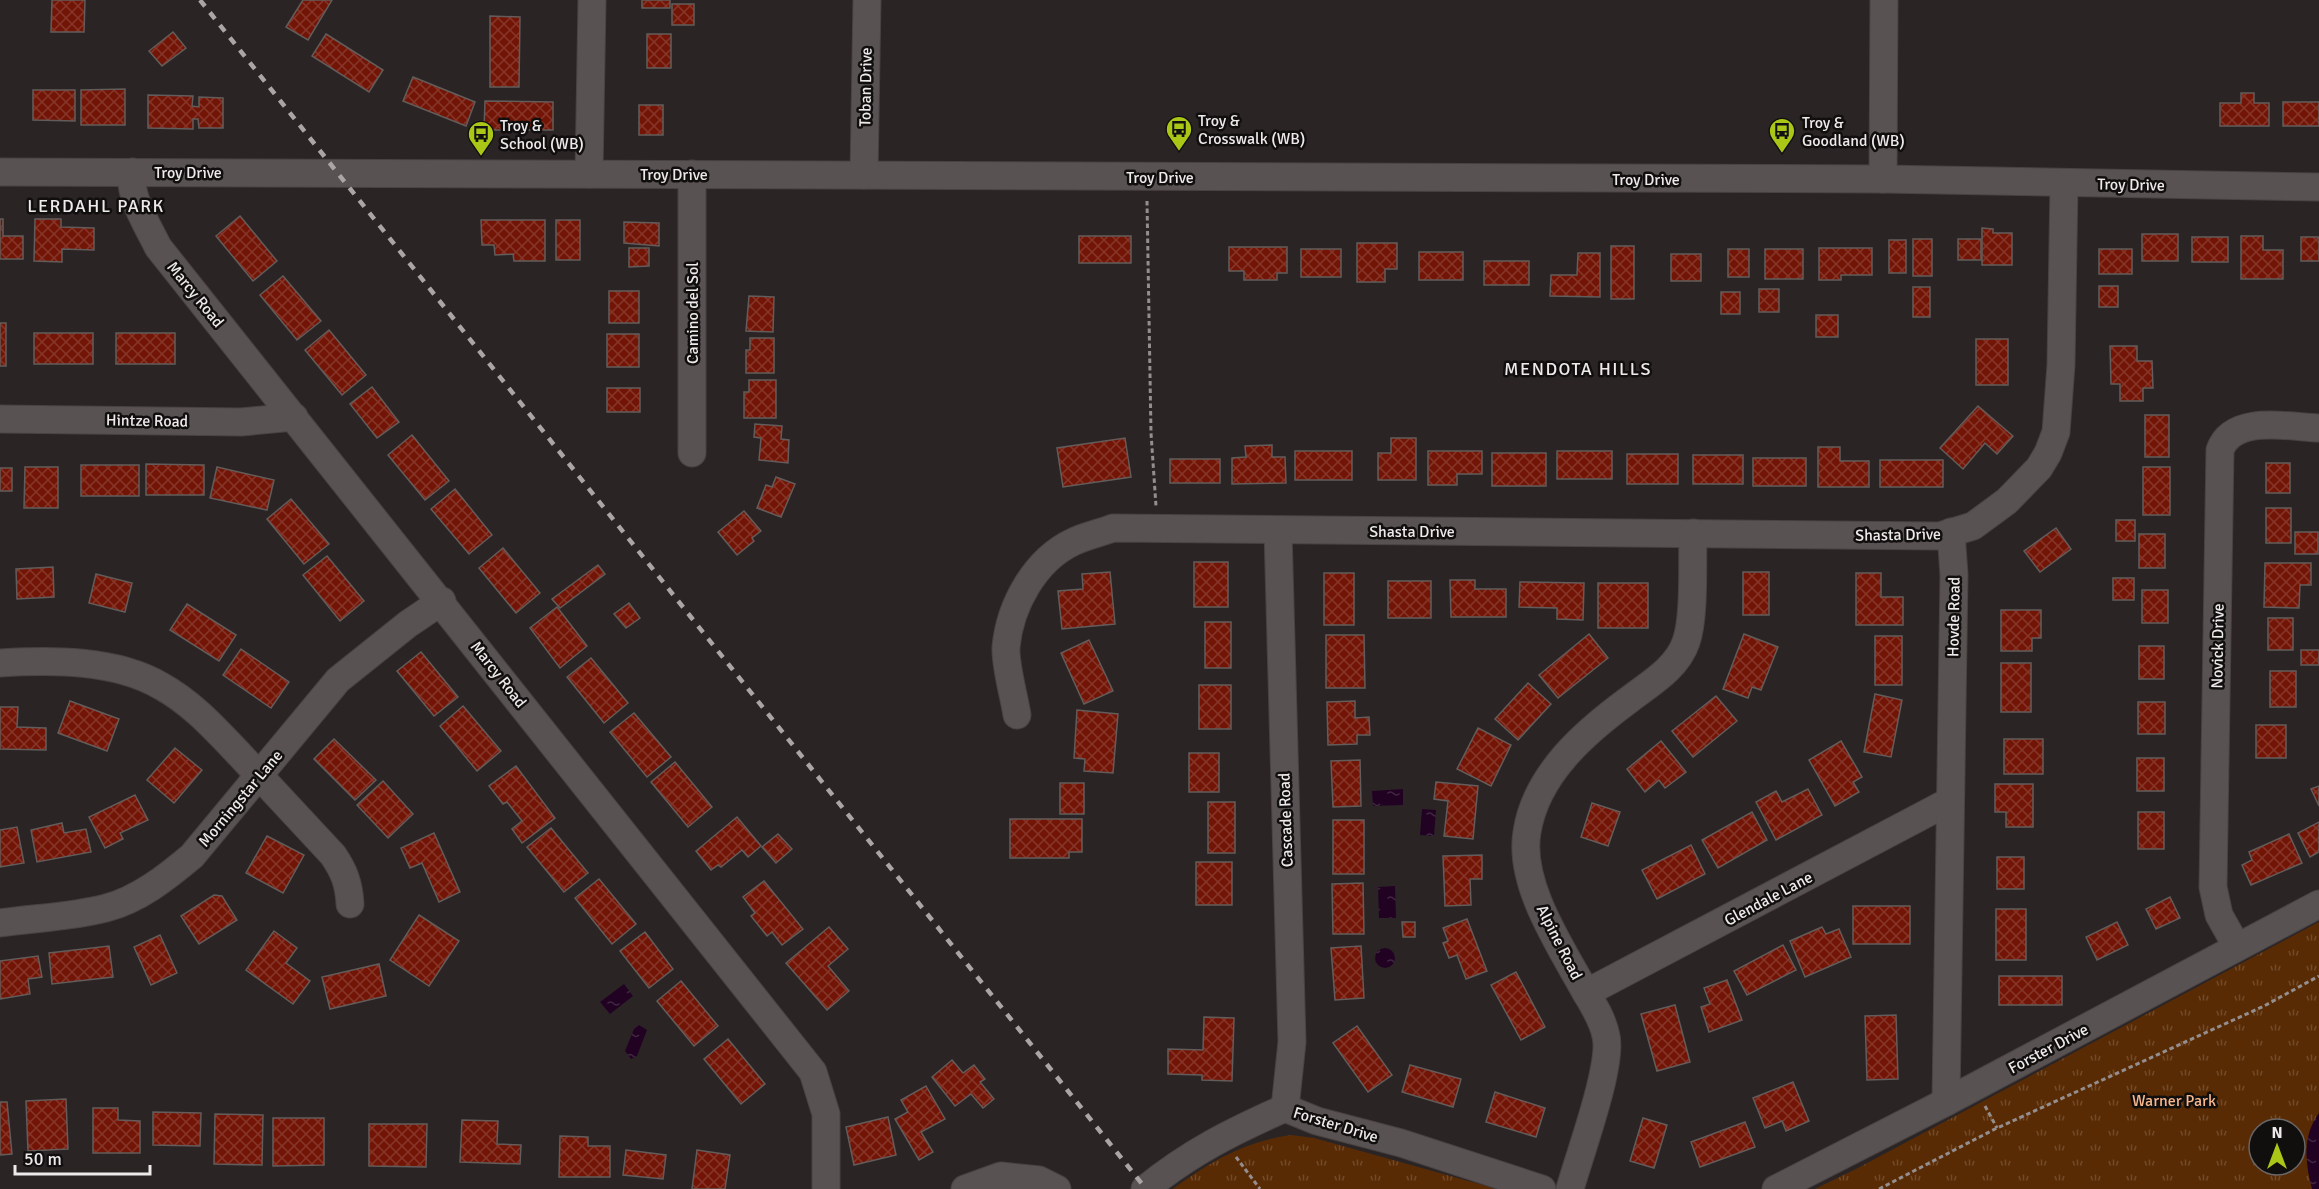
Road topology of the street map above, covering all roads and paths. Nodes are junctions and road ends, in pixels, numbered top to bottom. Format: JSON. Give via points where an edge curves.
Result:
{"nodes":[{"id":1,"x":591,"y":0,"type":"edge"},
{"id":2,"x":867,"y":0,"type":"edge"},
{"id":3,"x":1884,"y":0,"type":"edge"},
{"id":4,"x":0,"y":172,"type":"edge"},
{"id":5,"x":132,"y":172,"type":"junction"},
{"id":6,"x":589,"y":174,"type":"junction"},
{"id":7,"x":692,"y":174,"type":"junction"},
{"id":8,"x":864,"y":175,"type":"junction"},
{"id":9,"x":1884,"y":179,"type":"junction"},
{"id":10,"x":2064,"y":183,"type":"junction"},
{"id":11,"x":2319,"y":187,"type":"edge"},
{"id":12,"x":1147,"y":201,"type":"dead end"},
{"id":13,"x":294,"y":417,"type":"junction"},
{"id":14,"x":0,"y":418,"type":"edge"},
{"id":15,"x":2319,"y":428,"type":"edge"},
{"id":16,"x":692,"y":453,"type":"dead end"},
{"id":17,"x":1158,"y":529,"type":"junction"},
{"id":18,"x":1278,"y":531,"type":"junction"},
{"id":19,"x":1951,"y":532,"type":"junction"},
{"id":20,"x":1693,"y":533,"type":"junction"},
{"id":21,"x":442,"y":601,"type":"junction"},
{"id":22,"x":0,"y":663,"type":"edge"},
{"id":23,"x":1017,"y":715,"type":"dead end"},
{"id":24,"x":259,"y":775,"type":"junction"},
{"id":25,"x":1950,"y":801,"type":"junction"},
{"id":26,"x":350,"y":904,"type":"dead end"},
{"id":27,"x":2319,"y":904,"type":"edge"},
{"id":28,"x":0,"y":923,"type":"edge"},
{"id":29,"x":2237,"y":947,"type":"junction"},
{"id":30,"x":2319,"y":976,"type":"edge"},
{"id":31,"x":1586,"y":993,"type":"junction"},
{"id":32,"x":1946,"y":1102,"type":"junction"},
{"id":33,"x":1286,"y":1108,"type":"junction"},
{"id":34,"x":1221,"y":1137,"type":"junction"},
{"id":35,"x":826,"y":1189,"type":"edge"},
{"id":36,"x":965,"y":1189,"type":"edge"},
{"id":37,"x":1057,"y":1189,"type":"edge"},
{"id":38,"x":1145,"y":1189,"type":"edge"},
{"id":39,"x":1260,"y":1189,"type":"edge"},
{"id":40,"x":1542,"y":1189,"type":"edge"},
{"id":41,"x":1570,"y":1189,"type":"edge"},
{"id":42,"x":1776,"y":1189,"type":"edge"},
{"id":43,"x":1880,"y":1189,"type":"edge"}],
"edges":[{"from":1,"to":6,"type":"street"},
{"from":2,"to":8,"type":"street","name":"Toban Drive"},
{"from":3,"to":9,"type":"street"},
{"from":4,"to":5,"type":"street","name":"Troy Drive"},
{"from":5,"to":6,"type":"street","name":"Troy Drive"},
{"from":5,"to":13,"type":"street","name":"Marcy Road","via":[[130,185],[159,247]]},
{"from":6,"to":7,"type":"street","name":"Troy Drive"},
{"from":7,"to":8,"type":"street","name":"Troy Drive"},
{"from":7,"to":16,"type":"street","name":"Camino del Sol"},
{"from":8,"to":9,"type":"street","name":"Troy Drive"},
{"from":9,"to":10,"type":"street","name":"Troy Drive"},
{"from":10,"to":11,"type":"street","name":"Troy Drive"},
{"from":10,"to":19,"type":"street","via":[[2061,365],[2055,432],[2039,468],[2007,501],[1973,526]]},
{"from":12,"to":17,"type":"path","via":[[1151,433]]},
{"from":13,"to":14,"type":"street","name":"Hintze Road","via":[[241,422]]},
{"from":13,"to":21,"type":"street","name":"Marcy Road"},
{"from":15,"to":29,"type":"street","name":"Novick Drive","via":[[2251,426],[2233,431],[2220,450],[2213,887],[2219,915]]},
{"from":17,"to":18,"type":"street","name":"Shasta Drive"},
{"from":17,"to":23,"type":"street","name":"Shasta Drive","via":[[1113,528],[1072,542],[1049,558],[1027,584],[1006,648]]},
{"from":18,"to":20,"type":"street","name":"Shasta Drive"},
{"from":18,"to":33,"type":"street","name":"Cascade Road","via":[[1292,1042]]},
{"from":19,"to":20,"type":"street","name":"Shasta Drive","via":[[1940,536]]},
{"from":19,"to":25,"type":"street","name":"Hovde Road","via":[[1954,575]]},
{"from":20,"to":31,"type":"street","name":"Alpine Road","via":[[1689,631],[1682,650],[1662,675],[1614,711],[1556,766],[1527,832],[1529,872],[1541,911]]},
{"from":21,"to":24,"type":"street","name":"Morningstar Lane","via":[[338,680]]},
{"from":21,"to":35,"type":"street","name":"Marcy Road","via":[[813,1072],[826,1114]]},
{"from":22,"to":24,"type":"street","via":[[82,662],[160,685],[190,705]]},
{"from":24,"to":26,"type":"street","via":[[338,862],[349,885]]},
{"from":24,"to":28,"type":"street","name":"Morningstar Lane","via":[[192,856],[136,896],[106,908]]},
{"from":25,"to":31,"type":"street","name":"Glendale Lane"},
{"from":25,"to":32,"type":"street","name":"Hovde Road"},
{"from":27,"to":29,"type":"street","name":"Forster Drive"},
{"from":29,"to":32,"type":"street","name":"Forster Drive"},
{"from":30,"to":43,"type":"path","via":[[2253,1011],[1995,1129]]},
{"from":31,"to":41,"type":"street","name":"Alpine Road","via":[[1606,1034],[1608,1049]]},
{"from":32,"to":42,"type":"street","name":"Forster Drive"},
{"from":33,"to":34,"type":"street","name":"Forster Drive"},
{"from":33,"to":40,"type":"street","name":"Forster Drive","via":[[1317,1121],[1401,1143]]},
{"from":34,"to":38,"type":"street","name":"Forster Drive","via":[[1179,1161]]},
{"from":34,"to":39,"type":"path"},
{"from":36,"to":37,"type":"street","via":[[1001,1176],[1039,1180]]}]}
